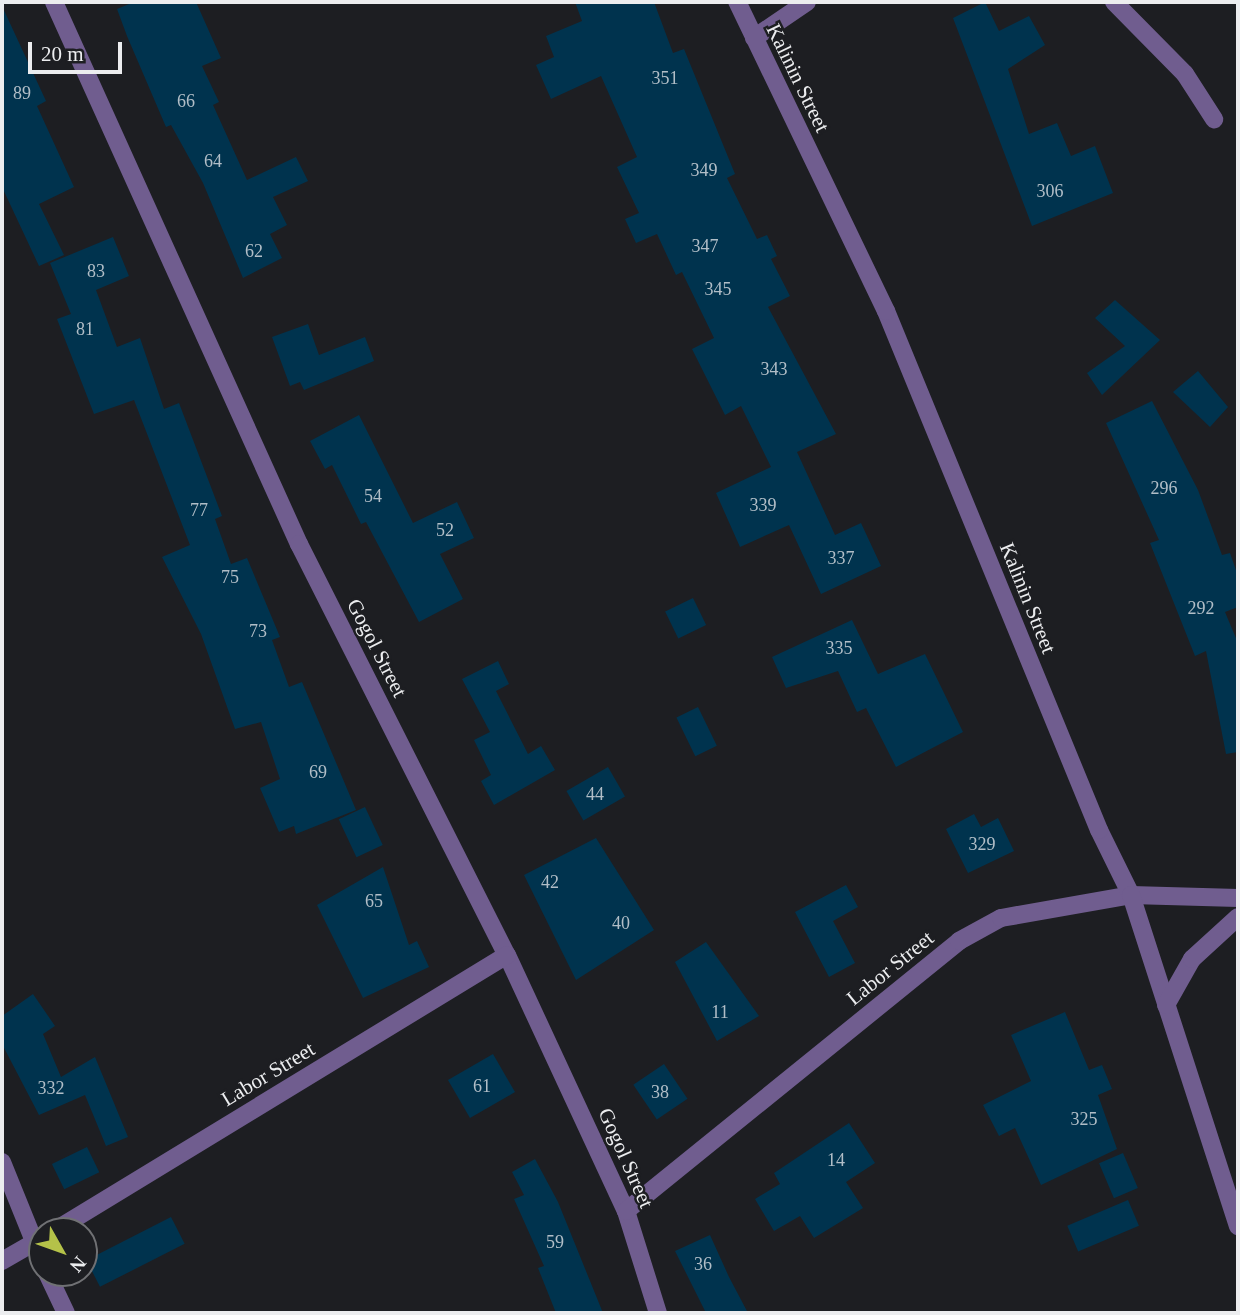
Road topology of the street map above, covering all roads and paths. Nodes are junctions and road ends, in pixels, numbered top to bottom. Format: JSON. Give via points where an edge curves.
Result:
{"nodes":[{"id":1,"x":54,"y":2,"type":"edge"},
{"id":2,"x":737,"y":2,"type":"edge"},
{"id":3,"x":807,"y":2,"type":"edge"},
{"id":4,"x":1114,"y":2,"type":"edge"},
{"id":5,"x":754,"y":38,"type":"junction"},
{"id":6,"x":1214,"y":119,"type":"dead end"},
{"id":7,"x":1131,"y":895,"type":"junction"},
{"id":8,"x":1238,"y":898,"type":"edge"},
{"id":9,"x":1238,"y":917,"type":"edge"},
{"id":10,"x":507,"y":955,"type":"junction"},
{"id":11,"x":1167,"y":1005,"type":"junction"},
{"id":12,"x":2,"y":1162,"type":"edge"},
{"id":13,"x":626,"y":1211,"type":"junction"},
{"id":14,"x":77,"y":1217,"type":"edge"},
{"id":15,"x":28,"y":1219,"type":"edge"},
{"id":16,"x":1238,"y":1226,"type":"edge"},
{"id":17,"x":28,"y":1247,"type":"edge"},
{"id":18,"x":2,"y":1261,"type":"edge"},
{"id":19,"x":54,"y":1287,"type":"edge"},
{"id":20,"x":66,"y":1313,"type":"edge"},
{"id":21,"x":658,"y":1313,"type":"edge"}],
"edges":[{"from":1,"to":10,"type":"street","name":"Gogol Street","via":[[299,544]]},
{"from":2,"to":5,"type":"street","name":"Kalinin Street"},
{"from":3,"to":5,"type":"street"},
{"from":4,"to":6,"type":"street","via":[[1185,74]]},
{"from":5,"to":7,"type":"street","name":"Kalinin Street","via":[[886,311],[1099,831]]},
{"from":7,"to":8,"type":"street","name":"Labor Street"},
{"from":7,"to":11,"type":"street","name":"Kalinin Street"},
{"from":7,"to":13,"type":"street","name":"Labor Street","via":[[1001,918],[959,941]]},
{"from":9,"to":11,"type":"street","via":[[1192,959]]},
{"from":10,"to":13,"type":"street","name":"Gogol Street"},
{"from":10,"to":14,"type":"street","name":"Labor Street"},
{"from":11,"to":16,"type":"street","name":"Kalinin Street"},
{"from":12,"to":15,"type":"street"},
{"from":13,"to":21,"type":"street","name":"Gogol Street"},
{"from":17,"to":18,"type":"street"},
{"from":19,"to":20,"type":"street"}]}
